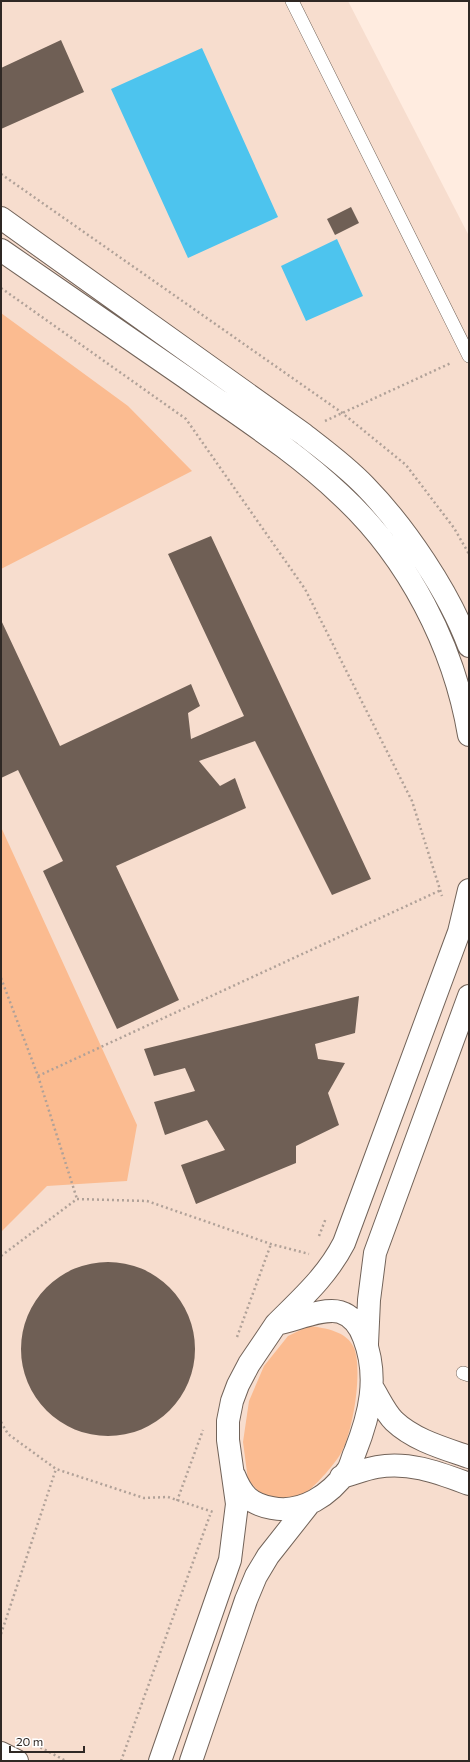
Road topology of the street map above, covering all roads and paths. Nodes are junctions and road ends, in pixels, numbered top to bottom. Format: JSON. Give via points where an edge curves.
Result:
{"nodes":[{"id":1,"x":292,"y":1,"type":"edge"},
{"id":2,"x":1,"y":174,"type":"edge"},
{"id":3,"x":1,"y":218,"type":"edge"},
{"id":4,"x":1,"y":250,"type":"edge"},
{"id":5,"x":1,"y":288,"type":"edge"},
{"id":6,"x":469,"y":355,"type":"edge"},
{"id":7,"x":248,"y":394,"type":"junction"},
{"id":8,"x":221,"y":402,"type":"junction"},
{"id":9,"x":341,"y":412,"type":"junction"},
{"id":10,"x":302,"y":433,"type":"junction"},
{"id":11,"x":469,"y":554,"type":"edge"},
{"id":12,"x":469,"y":646,"type":"edge"},
{"id":13,"x":469,"y":735,"type":"edge"},
{"id":14,"x":441,"y":890,"type":"junction"},
{"id":15,"x":469,"y":890,"type":"edge"},
{"id":16,"x":444,"y":903,"type":"dead end"},
{"id":17,"x":1,"y":978,"type":"edge"},
{"id":18,"x":469,"y":996,"type":"edge"},
{"id":19,"x":38,"y":1076,"type":"junction"},
{"id":20,"x":77,"y":1199,"type":"junction"},
{"id":21,"x":329,"y":1210,"type":"dead end"},
{"id":22,"x":317,"y":1240,"type":"dead end"},
{"id":23,"x":311,"y":1255,"type":"dead end"},
{"id":24,"x":1,"y":1256,"type":"edge"},
{"id":25,"x":276,"y":1324,"type":"junction"},
{"id":26,"x":367,"y":1345,"type":"junction"},
{"id":27,"x":372,"y":1387,"type":"junction"},
{"id":28,"x":1,"y":1422,"type":"edge"},
{"id":29,"x":469,"y":1457,"type":"edge"},
{"id":30,"x":56,"y":1469,"type":"junction"},
{"id":31,"x":234,"y":1475,"type":"junction"},
{"id":32,"x":341,"y":1477,"type":"junction"},
{"id":33,"x":469,"y":1484,"type":"edge"},
{"id":34,"x":309,"y":1504,"type":"junction"},
{"id":35,"x":212,"y":1511,"type":"junction"},
{"id":36,"x":235,"y":1526,"type":"junction"},
{"id":37,"x":1,"y":1634,"type":"edge"},
{"id":38,"x":1,"y":1753,"type":"edge"},
{"id":39,"x":17,"y":1761,"type":"edge"},
{"id":40,"x":120,"y":1761,"type":"edge"},
{"id":41,"x":160,"y":1761,"type":"edge"},
{"id":42,"x":191,"y":1761,"type":"edge"}],
"edges":[{"from":1,"to":6,"type":"lane"},
{"from":2,"to":9,"type":"path"},
{"from":3,"to":7,"type":"street"},
{"from":4,"to":8,"type":"street"},
{"from":5,"to":14,"type":"path","via":[[186,419],[305,589],[412,801]]},
{"from":6,"to":9,"type":"path"},
{"from":7,"to":8,"type":"street"},
{"from":7,"to":10,"type":"street"},
{"from":8,"to":13,"type":"street","via":[[269,436],[342,496],[391,552],[414,586],[438,632],[456,679]]},
{"from":9,"to":10,"type":"path"},
{"from":9,"to":11,"type":"path","via":[[406,464],[454,528]]},
{"from":10,"to":12,"type":"street","via":[[365,486],[390,514],[438,584]]},
{"from":14,"to":16,"type":"path"},
{"from":14,"to":19,"type":"path"},
{"from":15,"to":25,"type":"street","via":[[460,932],[344,1243],[325,1275]]},
{"from":17,"to":19,"type":"path"},
{"from":18,"to":26,"type":"street","via":[[375,1253]]},
{"from":19,"to":20,"type":"path"},
{"from":20,"to":23,"type":"path","via":[[147,1200],[271,1244]]},
{"from":20,"to":24,"type":"path"},
{"from":21,"to":22,"type":"path"},
{"from":25,"to":26,"type":"street","via":[[291,1322],[317,1312],[340,1312],[354,1320]]},
{"from":25,"to":31,"type":"street","via":[[249,1364],[232,1401],[228,1440]]},
{"from":26,"to":27,"type":"street"},
{"from":27,"to":29,"type":"street","via":[[393,1420],[408,1432],[426,1442]]},
{"from":27,"to":32,"type":"street","via":[[363,1432],[347,1471]]},
{"from":28,"to":30,"type":"path","via":[[8,1434]]},
{"from":30,"to":35,"type":"path","via":[[144,1498],[168,1497]]},
{"from":30,"to":37,"type":"path"},
{"from":31,"to":34,"type":"street","via":[[240,1490],[248,1499],[264,1507],[279,1510]]},
{"from":31,"to":36,"type":"street","via":[[237,1504]]},
{"from":32,"to":33,"type":"street","via":[[377,1467],[400,1465],[442,1474]]},
{"from":32,"to":34,"type":"street","via":[[322,1496]]},
{"from":34,"to":42,"type":"street","via":[[268,1556],[256,1576]]},
{"from":35,"to":36,"type":"path"},
{"from":35,"to":40,"type":"path"},
{"from":36,"to":41,"type":"street","via":[[225,1577]]},
{"from":38,"to":39,"type":"street"}]}
